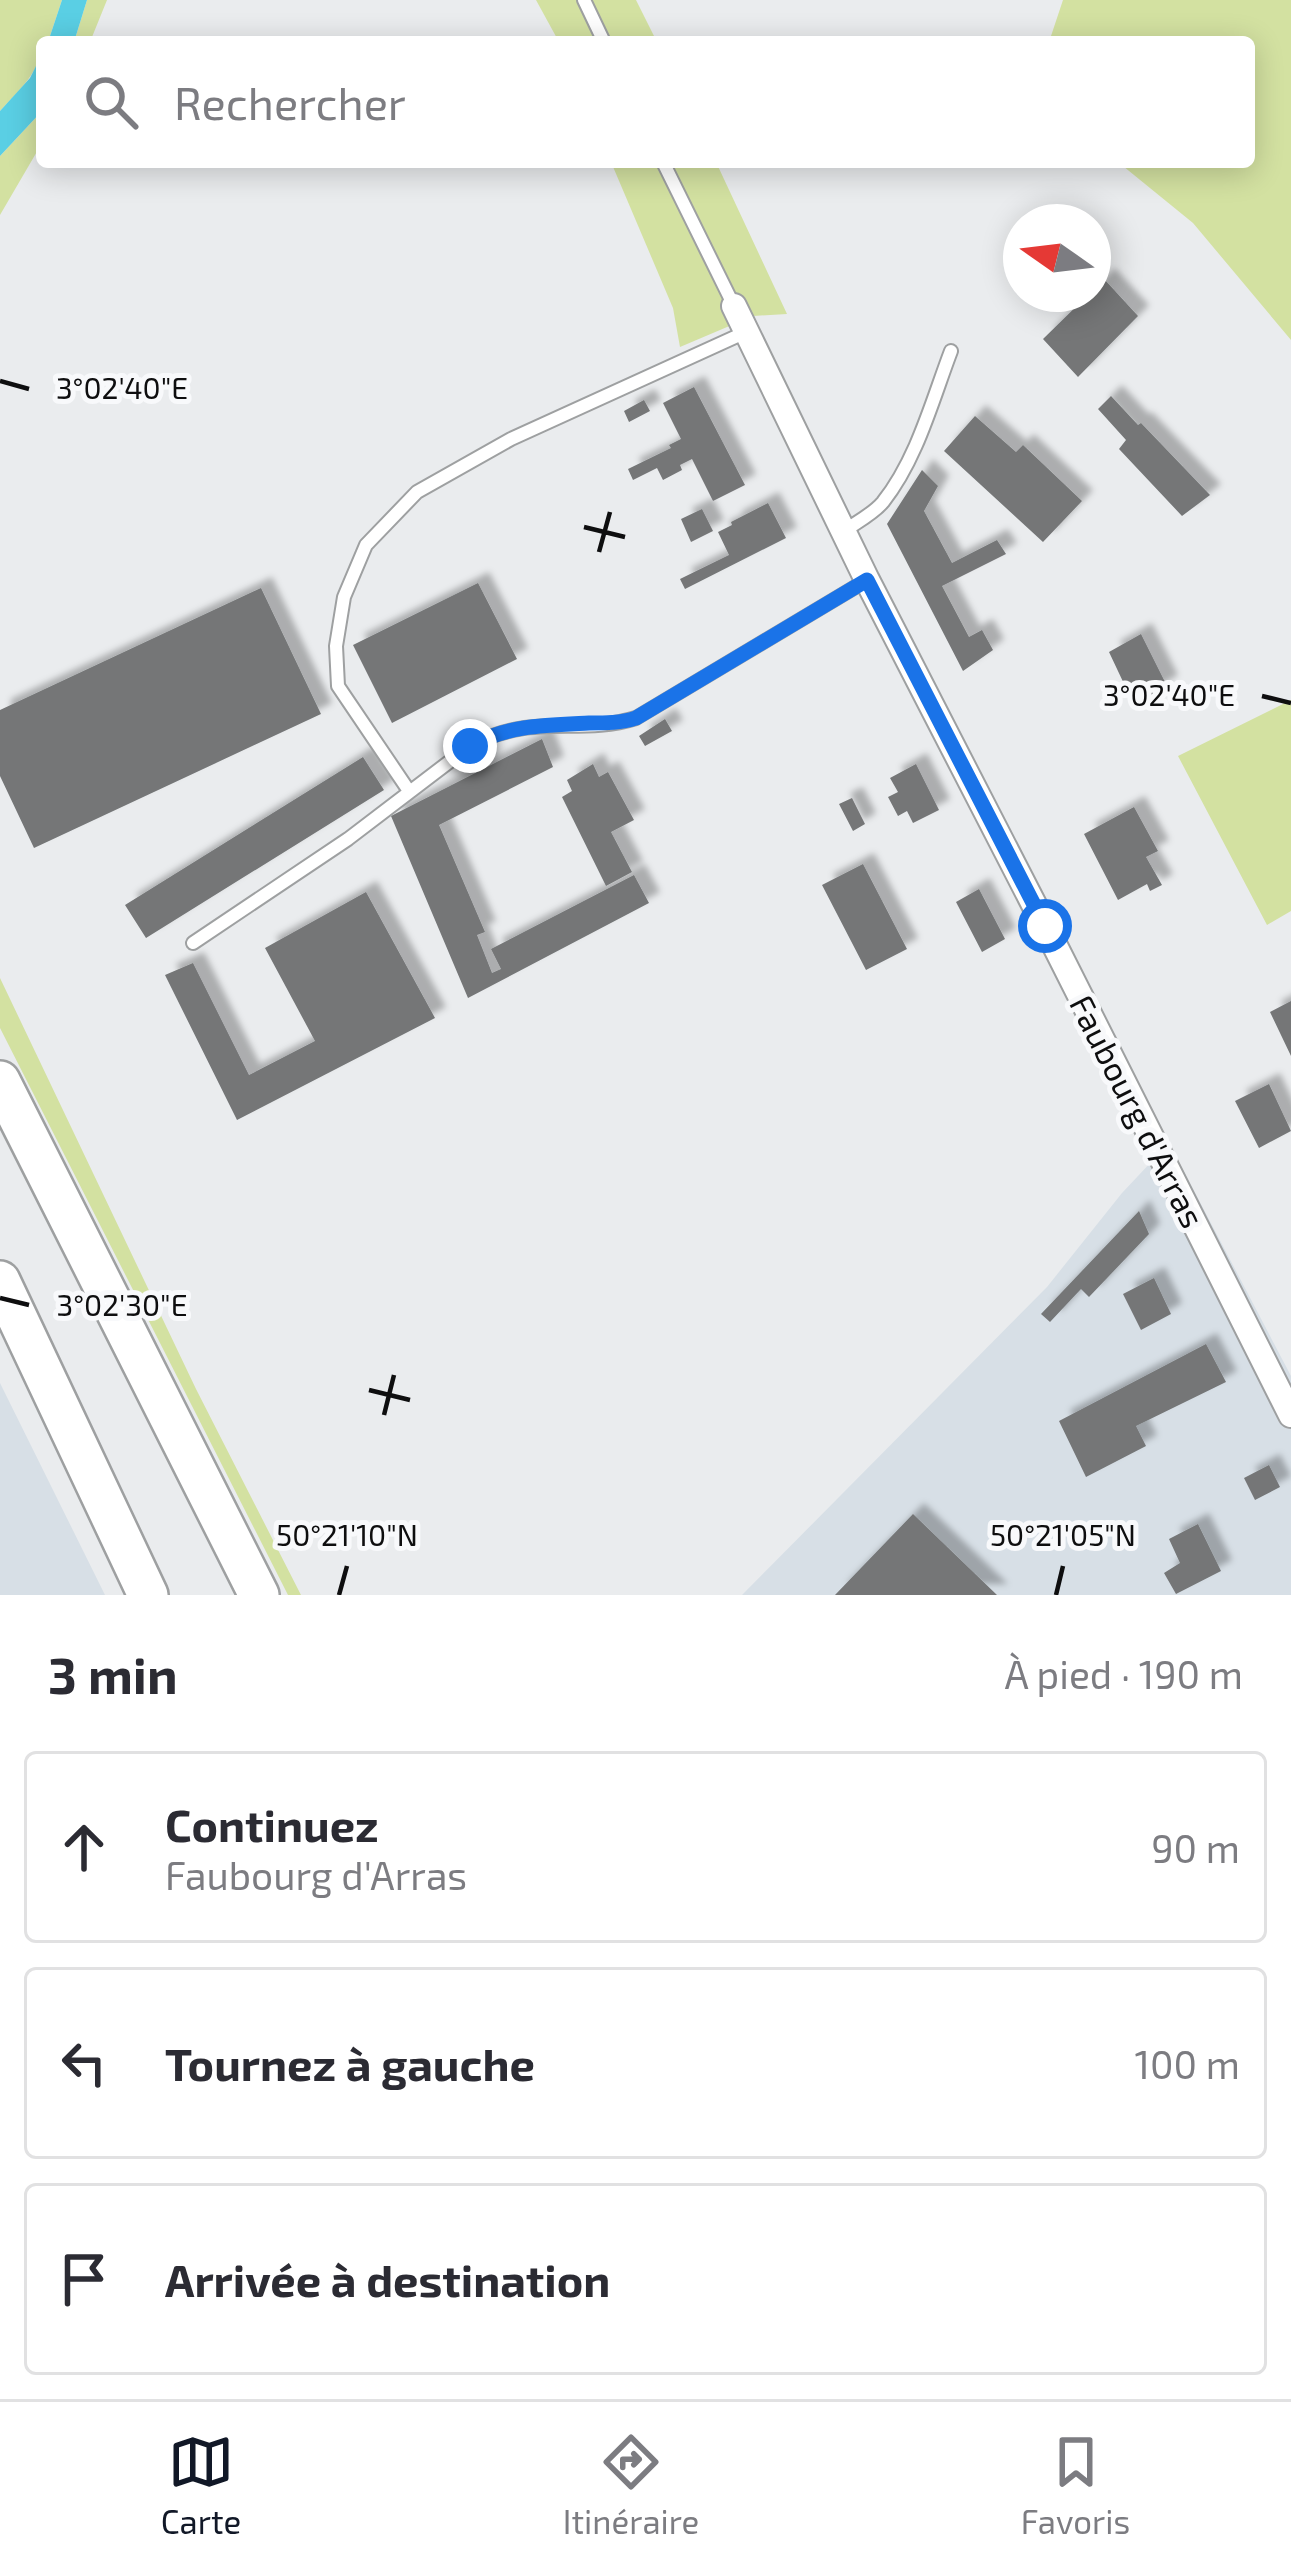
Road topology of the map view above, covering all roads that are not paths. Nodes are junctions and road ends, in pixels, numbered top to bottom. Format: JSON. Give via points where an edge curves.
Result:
{"nodes":[{"id":1,"x":584,"y":0,"type":"edge"},
{"id":2,"x":601,"y":36,"type":"edge"},
{"id":3,"x":666,"y":168,"type":"edge"},
{"id":4,"x":734,"y":306,"type":"joint"},
{"id":5,"x":746,"y":332,"type":"junction"},
{"id":6,"x":951,"y":351,"type":"dead end"},
{"id":7,"x":843,"y":532,"type":"junction"},
{"id":8,"x":867,"y":580,"type":"junction"},
{"id":9,"x":409,"y":791,"type":"junction"},
{"id":10,"x":193,"y":943,"type":"dead end"},
{"id":11,"x":0,"y":1082,"type":"edge"},
{"id":12,"x":0,"y":1281,"type":"edge"},
{"id":13,"x":1291,"y":1415,"type":"edge"},
{"id":14,"x":148,"y":1595,"type":"edge"},
{"id":15,"x":260,"y":1595,"type":"edge"}],
"edges":[{"from":1,"to":2,"type":"lane"},
{"from":3,"to":4,"type":"lane","name":"Faubourg d'Arras"},
{"from":4,"to":5,"type":"street","name":"Faubourg d'Arras"},
{"from":5,"to":7,"type":"street","name":"Faubourg d'Arras"},
{"from":5,"to":9,"type":"lane","via":[[492,449],[417,492],[366,545],[344,597],[338,686]]},
{"from":6,"to":7,"type":"lane","via":[[891,489]]},
{"from":7,"to":8,"type":"street","name":"Faubourg d'Arras"},
{"from":8,"to":9,"type":"lane","via":[[636,718],[504,730]]},
{"from":8,"to":13,"type":"street","name":"Faubourg d'Arras"},
{"from":9,"to":10,"type":"lane"},
{"from":11,"to":15,"type":"main road"},
{"from":12,"to":14,"type":"main road"}]}
